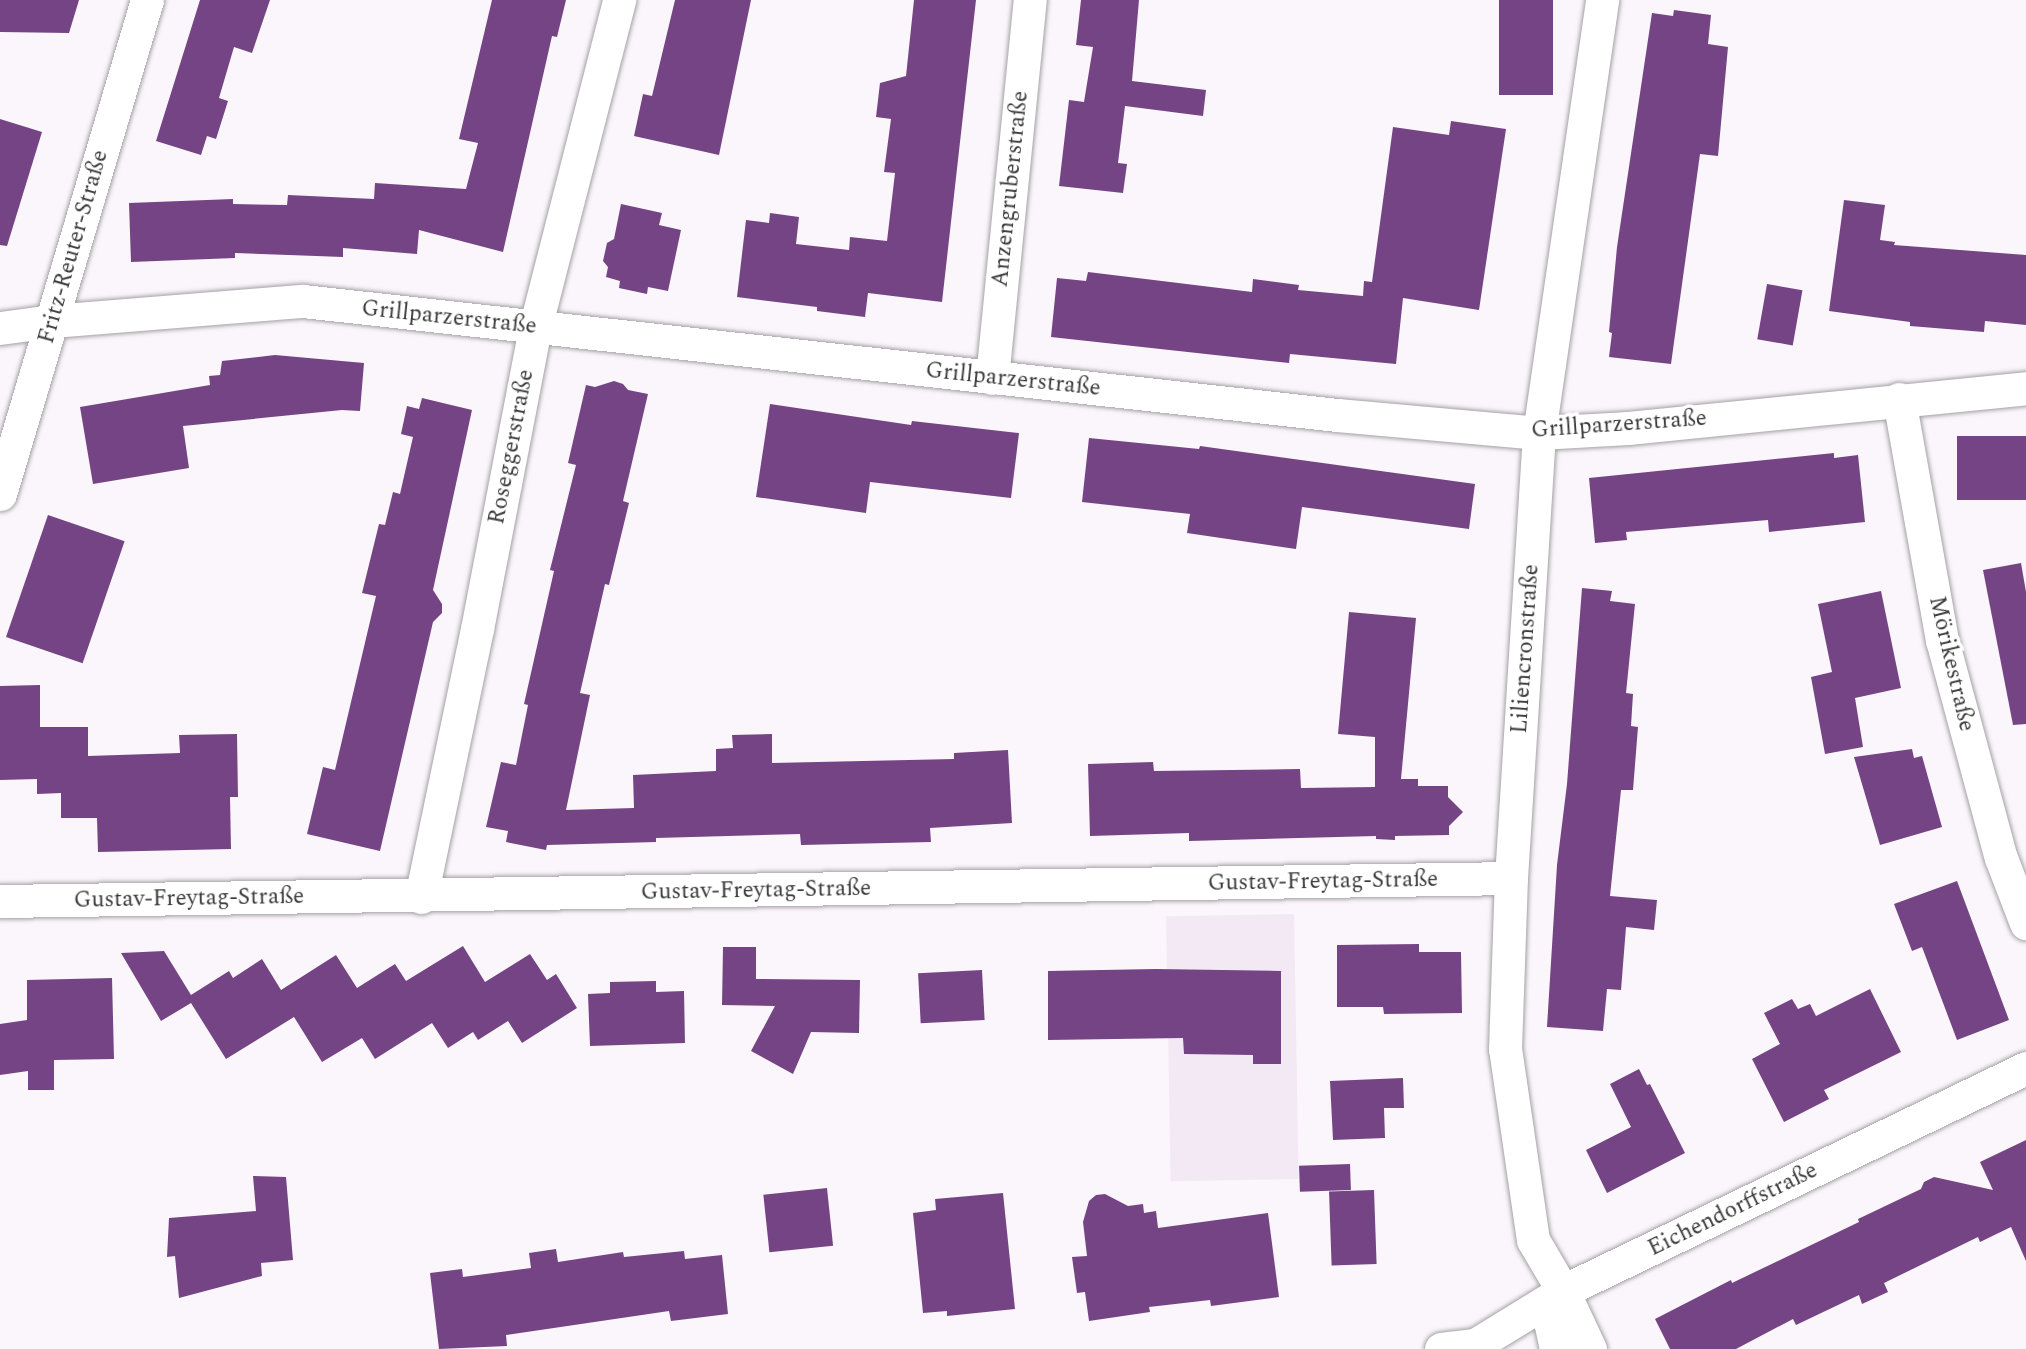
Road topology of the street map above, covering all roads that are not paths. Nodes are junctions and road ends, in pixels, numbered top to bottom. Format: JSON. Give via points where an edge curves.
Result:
{"nodes":[{"id":1,"x":147,"y":0,"type":"edge"},
{"id":2,"x":619,"y":0,"type":"edge"},
{"id":3,"x":1030,"y":0,"type":"edge"},
{"id":4,"x":1602,"y":0,"type":"edge"},
{"id":5,"x":52,"y":321,"type":"junction"},
{"id":6,"x":0,"y":328,"type":"edge"},
{"id":7,"x":535,"y":328,"type":"junction"},
{"id":8,"x":992,"y":378,"type":"junction"},
{"id":9,"x":2026,"y":388,"type":"edge"},
{"id":10,"x":1899,"y":399,"type":"junction"},
{"id":11,"x":1539,"y":433,"type":"junction"},
{"id":12,"x":0,"y":494,"type":"edge"},
{"id":13,"x":1511,"y":878,"type":"junction"},
{"id":14,"x":421,"y":897,"type":"junction"},
{"id":15,"x":0,"y":901,"type":"edge"},
{"id":16,"x":2026,"y":923,"type":"edge"},
{"id":17,"x":2026,"y":1068,"type":"edge"},
{"id":18,"x":1563,"y":1292,"type":"junction"},
{"id":19,"x":1482,"y":1347,"type":"edge"},
{"id":20,"x":1441,"y":1349,"type":"edge"},
{"id":21,"x":1556,"y":1349,"type":"edge"},
{"id":22,"x":1590,"y":1349,"type":"edge"}],
"edges":[{"from":1,"to":5,"type":"street","name":"Fritz-Reuter-Straße"},
{"from":2,"to":7,"type":"street","name":"Roseggerstraße"},
{"from":3,"to":8,"type":"street","name":"Anzengruberstraße"},
{"from":4,"to":11,"type":"street","name":"Liliencronstraße"},
{"from":5,"to":6,"type":"street","name":"Grillparzerstraße"},
{"from":5,"to":7,"type":"street","name":"Grillparzerstraße","via":[[303,302]]},
{"from":5,"to":12,"type":"street","name":"Fritz-Reuter-Straße"},
{"from":7,"to":8,"type":"street","name":"Grillparzerstraße"},
{"from":7,"to":14,"type":"street","name":"Roseggerstraße"},
{"from":8,"to":11,"type":"street","name":"Grillparzerstraße"},
{"from":9,"to":10,"type":"street","name":"Grillparzerstraße"},
{"from":10,"to":11,"type":"street","name":"Grillparzerstraße"},
{"from":10,"to":16,"type":"street","name":"Mörikestraße","via":[[1942,640],[2001,858]]},
{"from":11,"to":13,"type":"street","name":"Liliencronstraße"},
{"from":13,"to":14,"type":"street","name":"Gustav-Freytag-Straße"},
{"from":13,"to":18,"type":"street","name":"Liliencronstraße","via":[[1505,1049],[1533,1240]]},
{"from":14,"to":15,"type":"street","name":"Gustav-Freytag-Straße"},
{"from":17,"to":18,"type":"street","name":"Eichendorffstraße"},
{"from":18,"to":19,"type":"street","name":"Eichendorffstraße"},
{"from":18,"to":21,"type":"street","via":[[1551,1325]]},
{"from":18,"to":22,"type":"street","name":"Liliencronstraße"},
{"from":19,"to":20,"type":"street","name":"Eichendorffstraße"}]}
